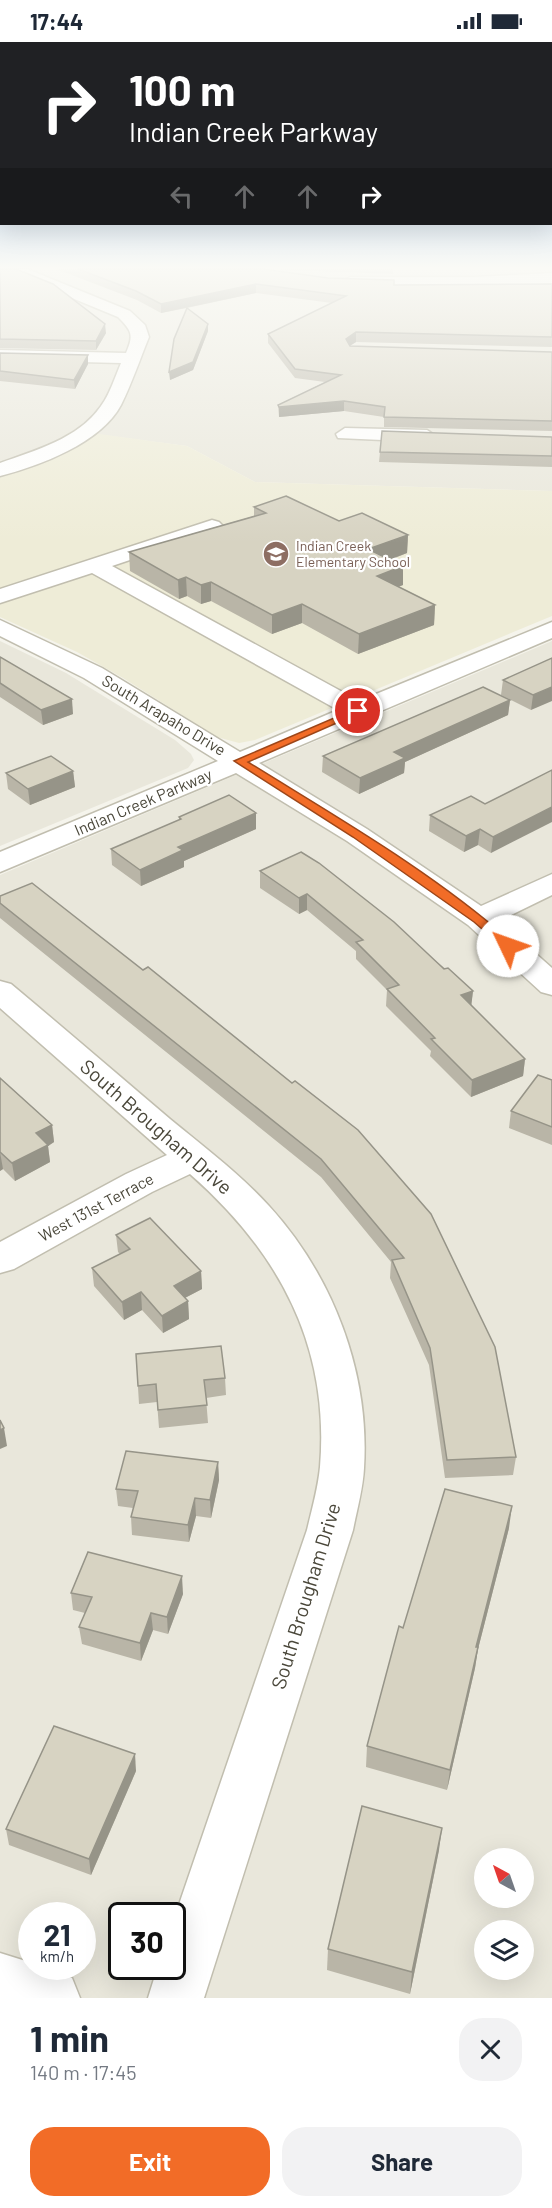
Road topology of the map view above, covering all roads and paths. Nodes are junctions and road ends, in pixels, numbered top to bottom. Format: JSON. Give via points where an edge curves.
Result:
{"nodes":[{"id":1,"x":130,"y":360,"type":"edge"},
{"id":2,"x":345,"y":434,"type":"dead end"},
{"id":3,"x":448,"y":436,"type":"edge"},
{"id":4,"x":0,"y":470,"type":"edge"},
{"id":5,"x":212,"y":526,"type":"edge"},
{"id":6,"x":94,"y":565,"type":"junction"},
{"id":7,"x":0,"y":596,"type":"edge"},
{"id":8,"x":0,"y":627,"type":"edge"},
{"id":9,"x":552,"y":629,"type":"edge"},
{"id":10,"x":358,"y":711,"type":"junction"},
{"id":11,"x":240,"y":761,"type":"junction"},
{"id":12,"x":0,"y":863,"type":"edge"},
{"id":13,"x":552,"y":883,"type":"edge"},
{"id":14,"x":479,"y":920,"type":"junction"},
{"id":15,"x":552,"y":985,"type":"edge"},
{"id":16,"x":0,"y":991,"type":"edge"},
{"id":17,"x":193,"y":1158,"type":"junction"},
{"id":18,"x":0,"y":1259,"type":"edge"},
{"id":19,"x":0,"y":1981,"type":"edge"},
{"id":20,"x":52,"y":1998,"type":"edge"},
{"id":21,"x":176,"y":1998,"type":"edge"}],
"edges":[{"from":1,"to":4,"type":"street","via":[[111,406],[89,428],[60,448]]},
{"from":2,"to":3,"type":"street"},
{"from":5,"to":6,"type":"street"},
{"from":6,"to":7,"type":"street"},
{"from":6,"to":10,"type":"street"},
{"from":8,"to":11,"type":"street","name":"South Arapaho Drive","via":[[93,673]]},
{"from":9,"to":10,"type":"street","name":"Indian Creek Parkway"},
{"from":10,"to":11,"type":"street","name":"Indian Creek Parkway"},
{"from":11,"to":12,"type":"street","name":"Indian Creek Parkway"},
{"from":11,"to":14,"type":"street","name":"South Arapaho Drive","via":[[357,835]]},
{"from":13,"to":14,"type":"street"},
{"from":14,"to":15,"type":"street","name":"South Arapaho Drive"},
{"from":16,"to":17,"type":"street","name":"South Brougham Drive"},
{"from":17,"to":18,"type":"street","name":"West 131st Terrace"},
{"from":17,"to":21,"type":"street","name":"South Brougham Drive","via":[[267,1229],[314,1305],[336,1377],[342,1421],[342,1468],[330,1530]]},
{"from":19,"to":20,"type":"street"}]}
